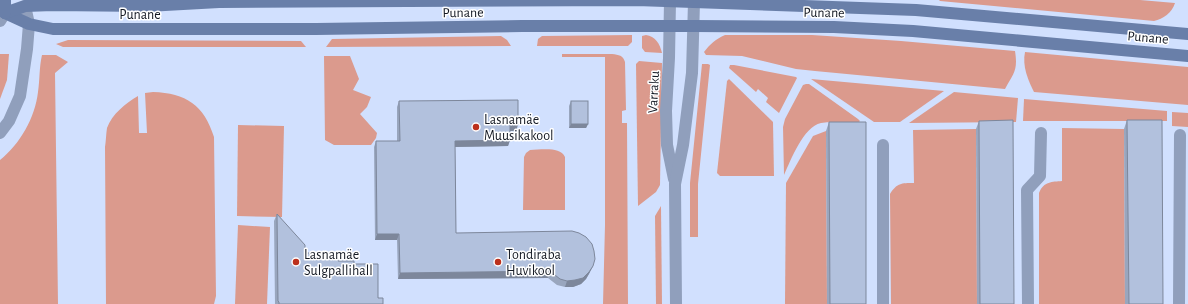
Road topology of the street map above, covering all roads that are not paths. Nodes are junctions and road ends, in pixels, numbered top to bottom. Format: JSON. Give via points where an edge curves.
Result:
{"nodes":[{"id":1,"x":5,"y":0,"type":"edge"},
{"id":2,"x":201,"y":0,"type":"edge"},
{"id":3,"x":670,"y":1,"type":"edge"},
{"id":4,"x":219,"y":2,"type":"junction"},
{"id":5,"x":694,"y":2,"type":"junction"},
{"id":6,"x":25,"y":3,"type":"edge"},
{"id":7,"x":2,"y":16,"type":"edge"},
{"id":8,"x":29,"y":24,"type":"junction"},
{"id":9,"x":670,"y":26,"type":"junction"},
{"id":10,"x":694,"y":26,"type":"junction"},
{"id":11,"x":1188,"y":34,"type":"edge"},
{"id":12,"x":1188,"y":56,"type":"edge"},
{"id":13,"x":0,"y":132,"type":"edge"},
{"id":14,"x":1041,"y":133,"type":"dead end"},
{"id":15,"x":1180,"y":135,"type":"dead end"},
{"id":16,"x":883,"y":145,"type":"dead end"},
{"id":17,"x":676,"y":184,"type":"junction"},
{"id":18,"x":676,"y":304,"type":"edge"},
{"id":19,"x":883,"y":304,"type":"edge"},
{"id":20,"x":1028,"y":304,"type":"edge"},
{"id":21,"x":1179,"y":304,"type":"edge"}],
"edges":[{"from":1,"to":7,"type":"main road"},
{"from":2,"to":4,"type":"main road"},
{"from":3,"to":4,"type":"main road","name":"Punane"},
{"from":3,"to":5,"type":"main road","name":"Punane"},
{"from":3,"to":9,"type":"street","name":"Varraku"},
{"from":4,"to":6,"type":"main road","name":"Punane","via":[[147,6]]},
{"from":5,"to":10,"type":"street","name":"Varraku"},
{"from":5,"to":11,"type":"main road","name":"Punane","via":[[916,10]]},
{"from":6,"to":7,"type":"main road","name":"Punane"},
{"from":6,"to":8,"type":"street"},
{"from":7,"to":8,"type":"main road","name":"Punane"},
{"from":8,"to":9,"type":"main road","name":"Punane","via":[[53,29]]},
{"from":8,"to":13,"type":"street","via":[[20,96],[9,121]]},
{"from":9,"to":10,"type":"main road","name":"Punane"},
{"from":9,"to":17,"type":"street","name":"Varraku","via":[[667,145]]},
{"from":10,"to":12,"type":"main road","name":"Punane","via":[[834,27],[913,31]]},
{"from":10,"to":17,"type":"street","name":"Varraku","via":[[691,81]]},
{"from":14,"to":20,"type":"street","via":[[1040,176],[1027,190]]},
{"from":15,"to":21,"type":"street"},
{"from":16,"to":19,"type":"street"},
{"from":17,"to":18,"type":"street","name":"Varraku"}]}
